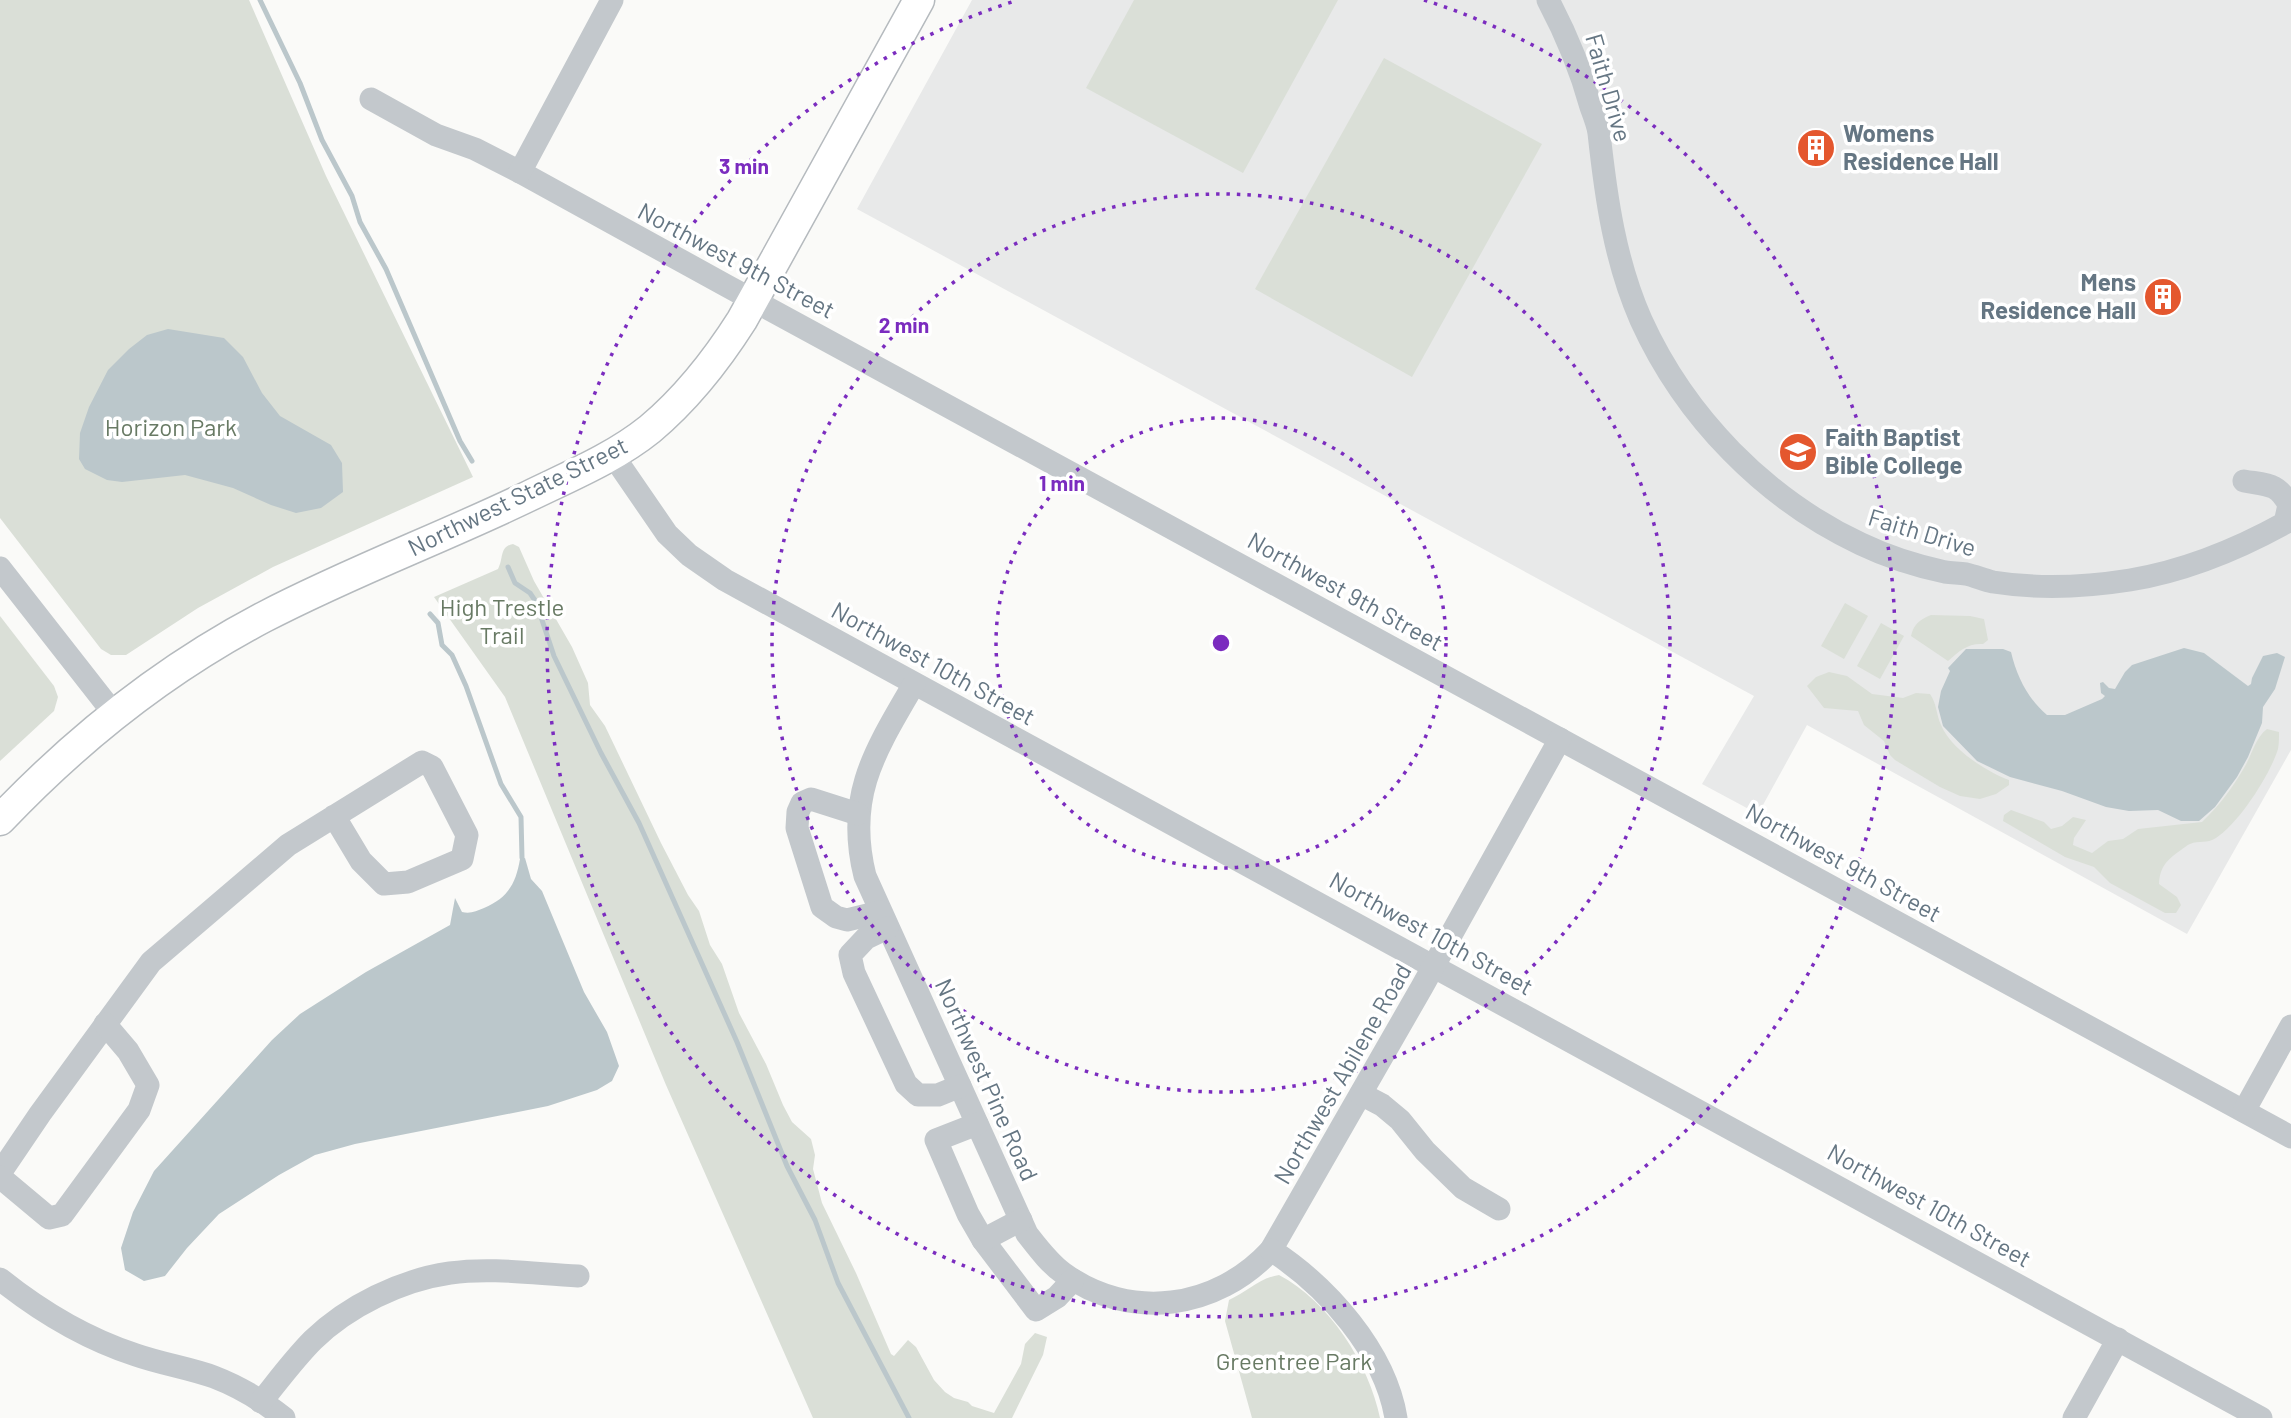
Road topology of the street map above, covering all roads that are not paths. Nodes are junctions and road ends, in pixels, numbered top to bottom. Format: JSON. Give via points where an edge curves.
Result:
{"nodes":[{"id":1,"x":612,"y":0,"type":"edge"},
{"id":2,"x":919,"y":0,"type":"edge"},
{"id":3,"x":1548,"y":0,"type":"edge"},
{"id":4,"x":372,"y":99,"type":"dead end"},
{"id":5,"x":520,"y":172,"type":"junction"},
{"id":6,"x":754,"y":300,"type":"junction"},
{"id":7,"x":612,"y":454,"type":"junction"},
{"id":8,"x":2244,"y":481,"type":"dead end"},
{"id":9,"x":0,"y":568,"type":"edge"},
{"id":10,"x":914,"y":684,"type":"junction"},
{"id":11,"x":115,"y":715,"type":"junction"},
{"id":12,"x":1560,"y":739,"type":"junction"},
{"id":13,"x":858,"y":814,"type":"junction"},
{"id":14,"x":334,"y":816,"type":"junction"},
{"id":15,"x":0,"y":820,"type":"edge"},
{"id":16,"x":884,"y":920,"type":"junction"},
{"id":17,"x":1434,"y":965,"type":"junction"},
{"id":18,"x":105,"y":1024,"type":"junction"},
{"id":19,"x":2291,"y":1026,"type":"edge"},
{"id":20,"x":960,"y":1086,"type":"junction"},
{"id":21,"x":1362,"y":1094,"type":"junction"},
{"id":22,"x":2244,"y":1111,"type":"junction"},
{"id":23,"x":977,"y":1124,"type":"junction"},
{"id":24,"x":2291,"y":1137,"type":"edge"},
{"id":25,"x":0,"y":1175,"type":"edge"},
{"id":26,"x":1499,"y":1209,"type":"dead end"},
{"id":27,"x":1021,"y":1220,"type":"junction"},
{"id":28,"x":983,"y":1240,"type":"junction"},
{"id":29,"x":1033,"y":1241,"type":"junction"},
{"id":30,"x":1271,"y":1250,"type":"junction"},
{"id":31,"x":1001,"y":1264,"type":"junction"},
{"id":32,"x":578,"y":1276,"type":"dead end"},
{"id":33,"x":0,"y":1279,"type":"edge"},
{"id":34,"x":1073,"y":1280,"type":"junction"},
{"id":35,"x":2119,"y":1339,"type":"junction"},
{"id":36,"x":261,"y":1402,"type":"junction"},
{"id":37,"x":284,"y":1418,"type":"edge"},
{"id":38,"x":1396,"y":1418,"type":"edge"},
{"id":39,"x":2074,"y":1418,"type":"edge"},
{"id":40,"x":2261,"y":1418,"type":"edge"}],
"edges":[{"from":1,"to":5,"type":"street"},
{"from":2,"to":6,"type":"main road","name":"Northwest State Street"},
{"from":3,"to":8,"type":"street","name":"Faith Drive","via":[[1589,98],[1599,133],[1613,234],[1641,320],[1679,388],[1719,439],[1782,496],[1861,545],[1917,564],[1991,582],[2082,585],[2131,580],[2171,569],[2285,523],[2289,505],[2283,493]]},
{"from":4,"to":5,"type":"street","name":"Northwest 9th Street","via":[[436,135]]},
{"from":5,"to":6,"type":"street","name":"Northwest 9th Street"},
{"from":6,"to":7,"type":"main road","name":"Northwest State Street","via":[[720,354],[679,403]]},
{"from":6,"to":12,"type":"street","name":"Northwest 9th Street"},
{"from":7,"to":10,"type":"street","name":"Northwest 10th Street","via":[[667,534],[695,560]]},
{"from":7,"to":11,"type":"main road","name":"Northwest State Street","via":[[262,618],[176,670]]},
{"from":9,"to":11,"type":"street"},
{"from":10,"to":13,"type":"street","name":"Northwest Pine Road","via":[[869,768]]},
{"from":10,"to":17,"type":"street","name":"Northwest 10th Street"},
{"from":11,"to":15,"type":"main road","name":"Northwest State Street"},
{"from":12,"to":17,"type":"street","name":"Northwest Abilene Road"},
{"from":12,"to":22,"type":"street","name":"Northwest 9th Street"},
{"from":13,"to":16,"type":"street","name":"Northwest Pine Road","via":[[860,856]]},
{"from":13,"to":16,"type":"street","via":[[811,799],[802,803],[797,828],[822,907],[847,920]]},
{"from":14,"to":14,"type":"street","via":[[422,762],[432,767],[467,835],[463,859],[408,882],[384,884],[361,862]]},
{"from":14,"to":18,"type":"street","via":[[288,845],[151,962]]},
{"from":16,"to":20,"type":"street","name":"Northwest Pine Road"},
{"from":16,"to":20,"type":"street","via":[[850,956],[854,973],[906,1084],[918,1095],[938,1095]]},
{"from":17,"to":21,"type":"street","name":"Northwest Abilene Road"},
{"from":17,"to":35,"type":"street","name":"Northwest 10th Street"},
{"from":18,"to":25,"type":"street"},
{"from":18,"to":25,"type":"street","via":[[148,1085],[139,1110],[62,1215],[49,1217]]},
{"from":19,"to":22,"type":"street"},
{"from":20,"to":23,"type":"street","name":"Northwest Pine Road"},
{"from":21,"to":26,"type":"street","via":[[1400,1120],[1463,1188]]},
{"from":21,"to":30,"type":"street","name":"Northwest Abilene Road"},
{"from":22,"to":24,"type":"street","name":"Northwest 9th Street"},
{"from":23,"to":27,"type":"street","name":"Northwest Pine Road"},
{"from":23,"to":28,"type":"street","via":[[936,1140]]},
{"from":27,"to":28,"type":"street"},
{"from":27,"to":29,"type":"street","name":"Northwest Pine Road"},
{"from":28,"to":31,"type":"street"},
{"from":29,"to":31,"type":"street"},
{"from":29,"to":34,"type":"street","name":"Northwest Pine Road"},
{"from":30,"to":34,"type":"street","name":"Northwest Pine Road","via":[[1227,1286],[1181,1301],[1127,1301]]},
{"from":30,"to":38,"type":"street","via":[[1293,1264],[1364,1340],[1386,1380]]},
{"from":31,"to":34,"type":"street","via":[[1036,1310]]},
{"from":32,"to":36,"type":"street","via":[[450,1273],[381,1295],[314,1339]]},
{"from":33,"to":36,"type":"street","via":[[97,1339],[134,1355],[214,1377]]},
{"from":35,"to":39,"type":"street"},
{"from":35,"to":40,"type":"street","name":"Northwest 10th Street"},
{"from":36,"to":37,"type":"street"}]}
